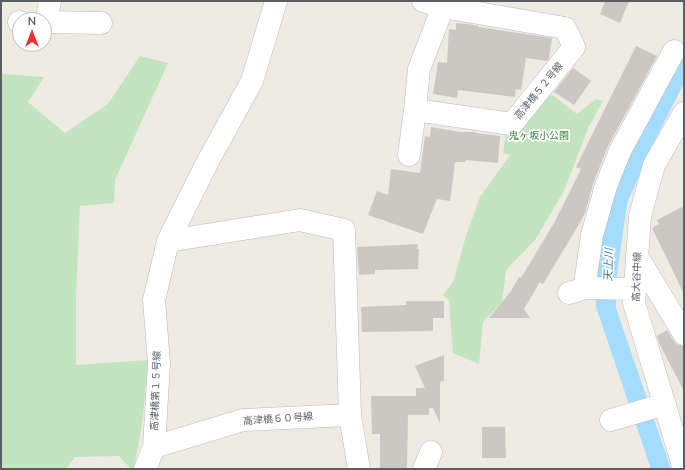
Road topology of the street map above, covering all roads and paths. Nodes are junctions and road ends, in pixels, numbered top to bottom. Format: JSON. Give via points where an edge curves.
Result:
{"nodes":[{"id":1,"x":276,"y":1,"type":"edge"},
{"id":2,"x":439,"y":3,"type":"edge"},
{"id":3,"x":52,"y":16,"type":"edge"},
{"id":4,"x":101,"y":23,"type":"dead end"},
{"id":5,"x":675,"y":55,"type":"edge"},
{"id":6,"x":415,"y":110,"type":"junction"},
{"id":7,"x":684,"y":113,"type":"edge"},
{"id":8,"x":409,"y":155,"type":"dead end"},
{"id":9,"x":168,"y":241,"type":"junction"},
{"id":10,"x":637,"y":256,"type":"junction"},
{"id":11,"x":635,"y":289,"type":"junction"},
{"id":12,"x":684,"y":334,"type":"edge"},
{"id":13,"x":665,"y":404,"type":"junction"},
{"id":14,"x":350,"y":415,"type":"junction"},
{"id":15,"x":616,"y":419,"type":"dead end"},
{"id":16,"x":154,"y":446,"type":"junction"},
{"id":17,"x":145,"y":469,"type":"edge"},
{"id":18,"x":359,"y":469,"type":"edge"},
{"id":19,"x":684,"y":469,"type":"edge"}],
"edges":[{"from":1,"to":9,"type":"street","name":"高津橋第１５号線","via":[[252,81]]},
{"from":2,"to":6,"type":"street","name":"高津橋５２号線","via":[[419,69]]},
{"from":2,"to":6,"type":"street","name":"高津橋５２号線","via":[[565,28],[574,47],[512,124]]},
{"from":3,"to":4,"type":"street"},
{"from":5,"to":11,"type":"street","via":[[620,151],[606,186],[592,235],[586,277],[577,291]]},
{"from":6,"to":8,"type":"street"},
{"from":7,"to":10,"type":"street","name":"高大谷中線","via":[[654,165],[640,216]]},
{"from":9,"to":14,"type":"street","via":[[300,220],[344,230]]},
{"from":9,"to":16,"type":"street","name":"高津橋第１５号線","via":[[154,300],[159,363]]},
{"from":10,"to":11,"type":"street","name":"高大谷中線"},
{"from":10,"to":12,"type":"street"},
{"from":11,"to":13,"type":"street","name":"高大谷中線","via":[[634,303]]},
{"from":13,"to":15,"type":"street"},
{"from":13,"to":19,"type":"street","name":"高大谷中線"},
{"from":14,"to":16,"type":"street","name":"高津橋６０号線","via":[[243,420]]},
{"from":14,"to":18,"type":"street"},
{"from":16,"to":17,"type":"street","name":"高津橋第１５号線"}]}
